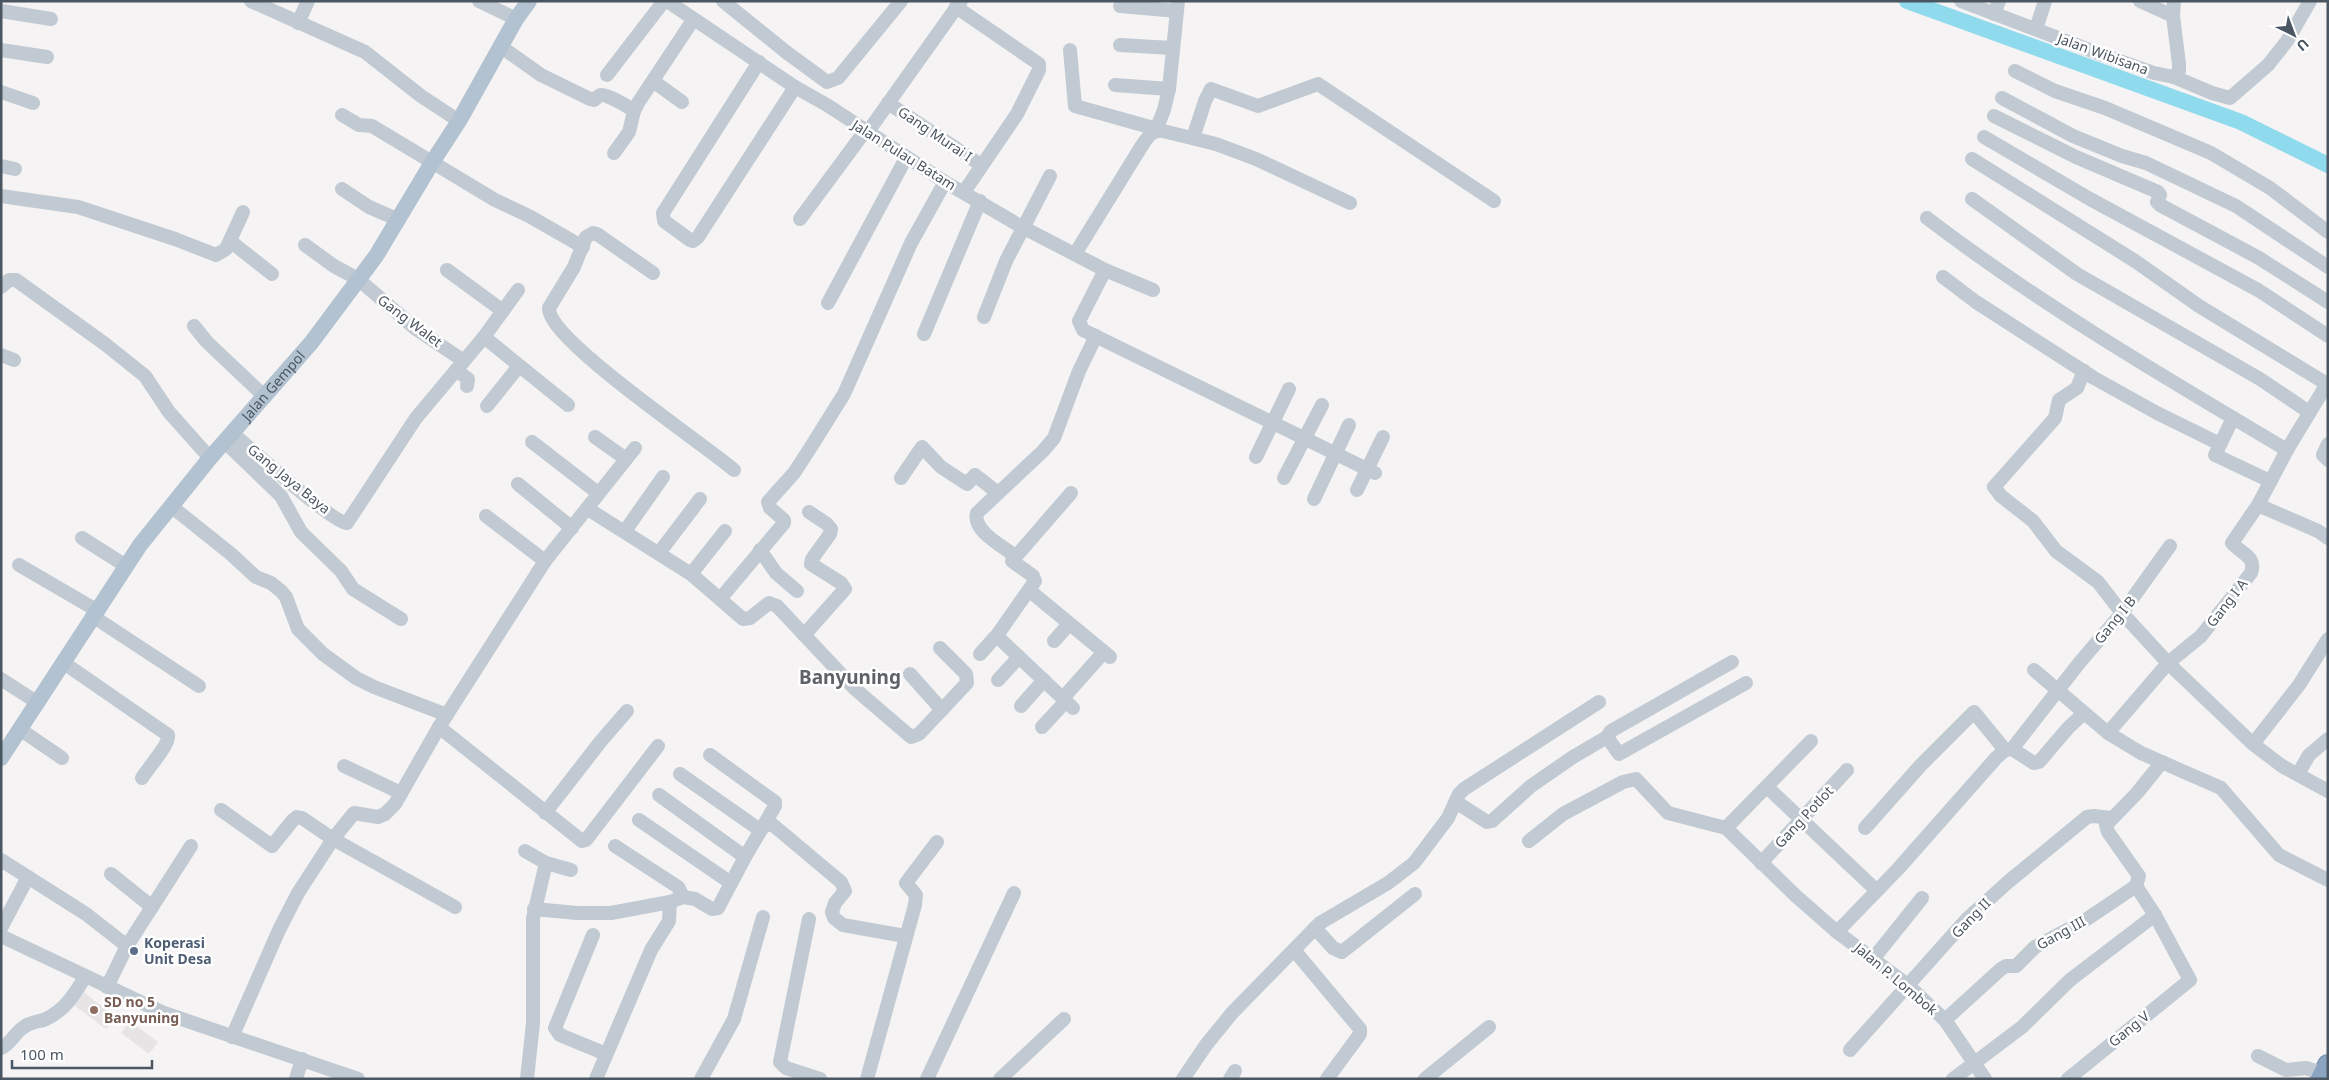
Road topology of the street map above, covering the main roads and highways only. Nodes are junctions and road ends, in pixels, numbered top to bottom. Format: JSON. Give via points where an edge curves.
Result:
{"nodes":[{"id":1,"x":529,"y":1,"type":"edge"},
{"id":2,"x":1,"y":758,"type":"edge"}],
"edges":[{"from":1,"to":2,"type":"main road","name":"Jalan Gempol","via":[[376,256],[311,343],[210,458],[126,566]]}]}
